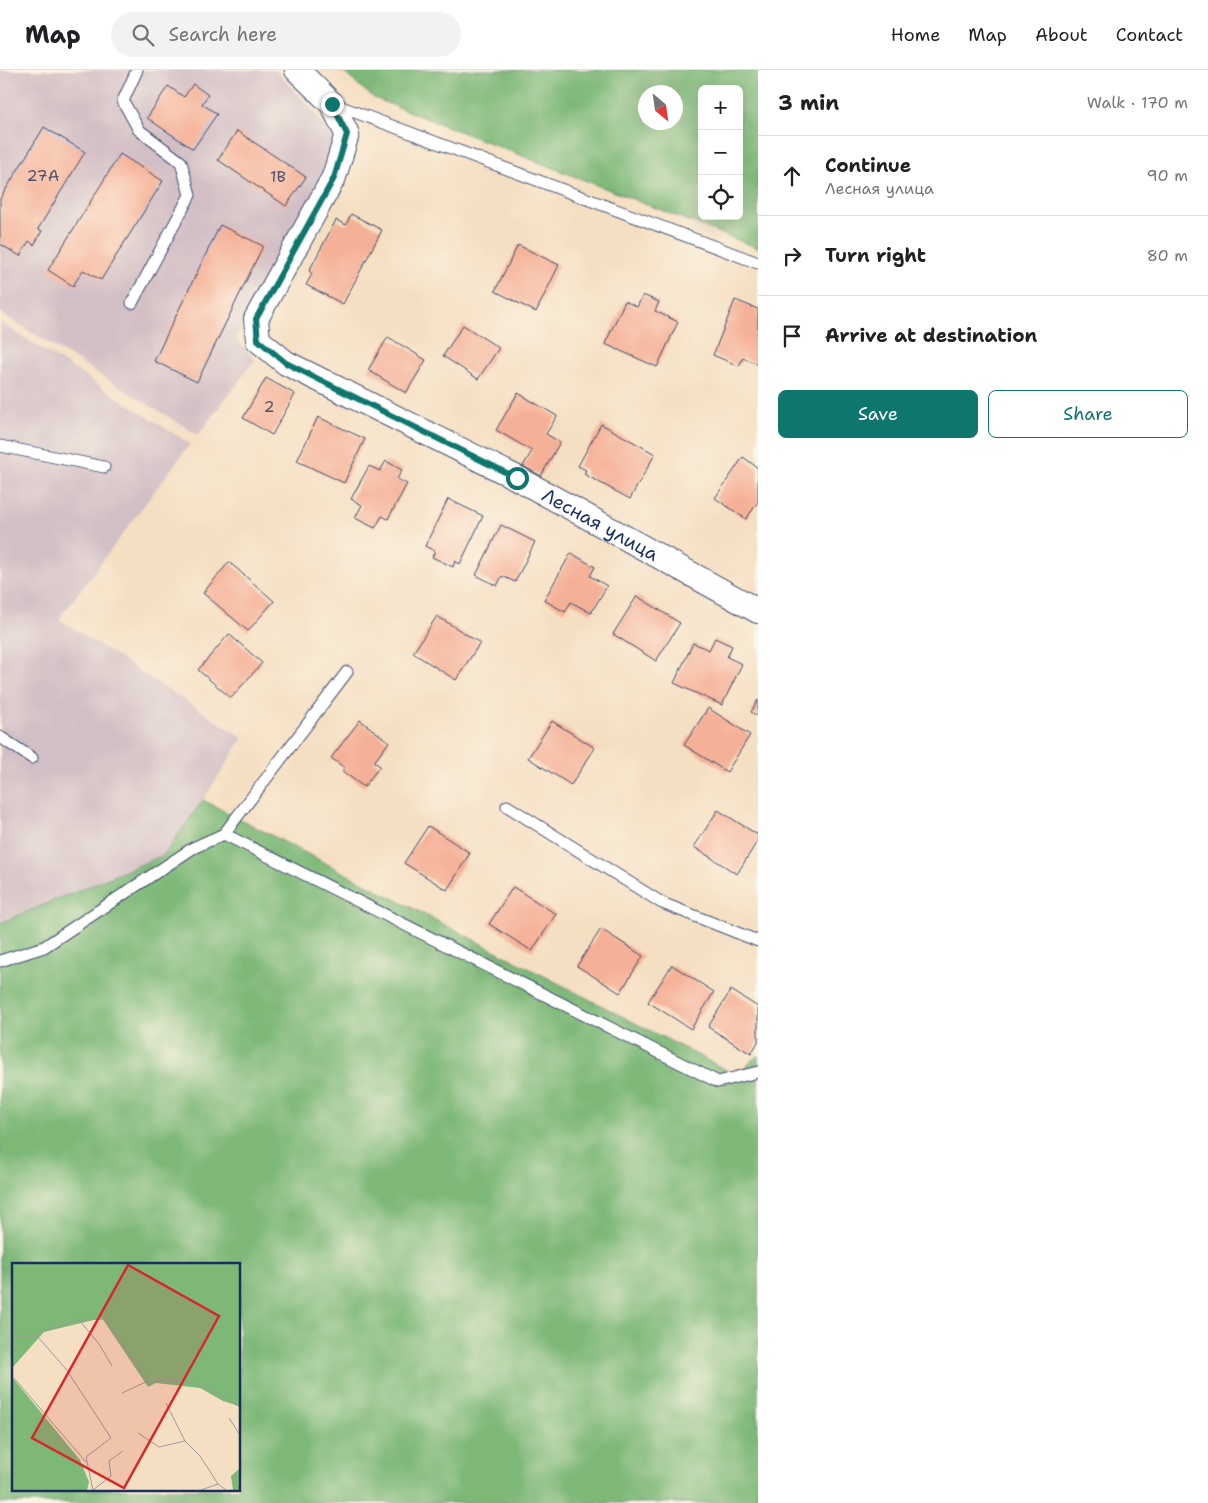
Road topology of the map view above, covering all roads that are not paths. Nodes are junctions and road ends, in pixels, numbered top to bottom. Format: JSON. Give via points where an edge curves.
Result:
{"nodes":[{"id":1,"x":137,"y":70,"type":"edge"},
{"id":2,"x":298,"y":70,"type":"edge"},
{"id":3,"x":332,"y":104,"type":"junction"},
{"id":4,"x":758,"y":263,"type":"edge"},
{"id":5,"x":132,"y":302,"type":"dead end"},
{"id":6,"x":0,"y":446,"type":"edge"},
{"id":7,"x":104,"y":468,"type":"dead end"},
{"id":8,"x":758,"y":611,"type":"edge"},
{"id":9,"x":347,"y":672,"type":"dead end"},
{"id":10,"x":0,"y":737,"type":"edge"},
{"id":11,"x":32,"y":758,"type":"dead end"},
{"id":12,"x":507,"y":806,"type":"dead end"},
{"id":13,"x":224,"y":834,"type":"junction"},
{"id":14,"x":758,"y":940,"type":"edge"},
{"id":15,"x":0,"y":961,"type":"edge"},
{"id":16,"x":758,"y":1072,"type":"edge"}],
"edges":[{"from":1,"to":5,"type":"lane","via":[[123,102],[139,130],[181,162],[190,195]]},
{"from":2,"to":3,"type":"street"},
{"from":3,"to":4,"type":"lane"},
{"from":3,"to":8,"type":"street","name":"Лесная улица","via":[[347,134],[334,178],[256,319],[258,340],[286,363],[517,478]]},
{"from":6,"to":7,"type":"lane"},
{"from":9,"to":13,"type":"lane"},
{"from":10,"to":11,"type":"lane"},
{"from":12,"to":14,"type":"lane","via":[[662,903]]},
{"from":13,"to":15,"type":"lane","via":[[193,848],[44,947]]},
{"from":13,"to":16,"type":"lane","via":[[718,1082]]}]}
